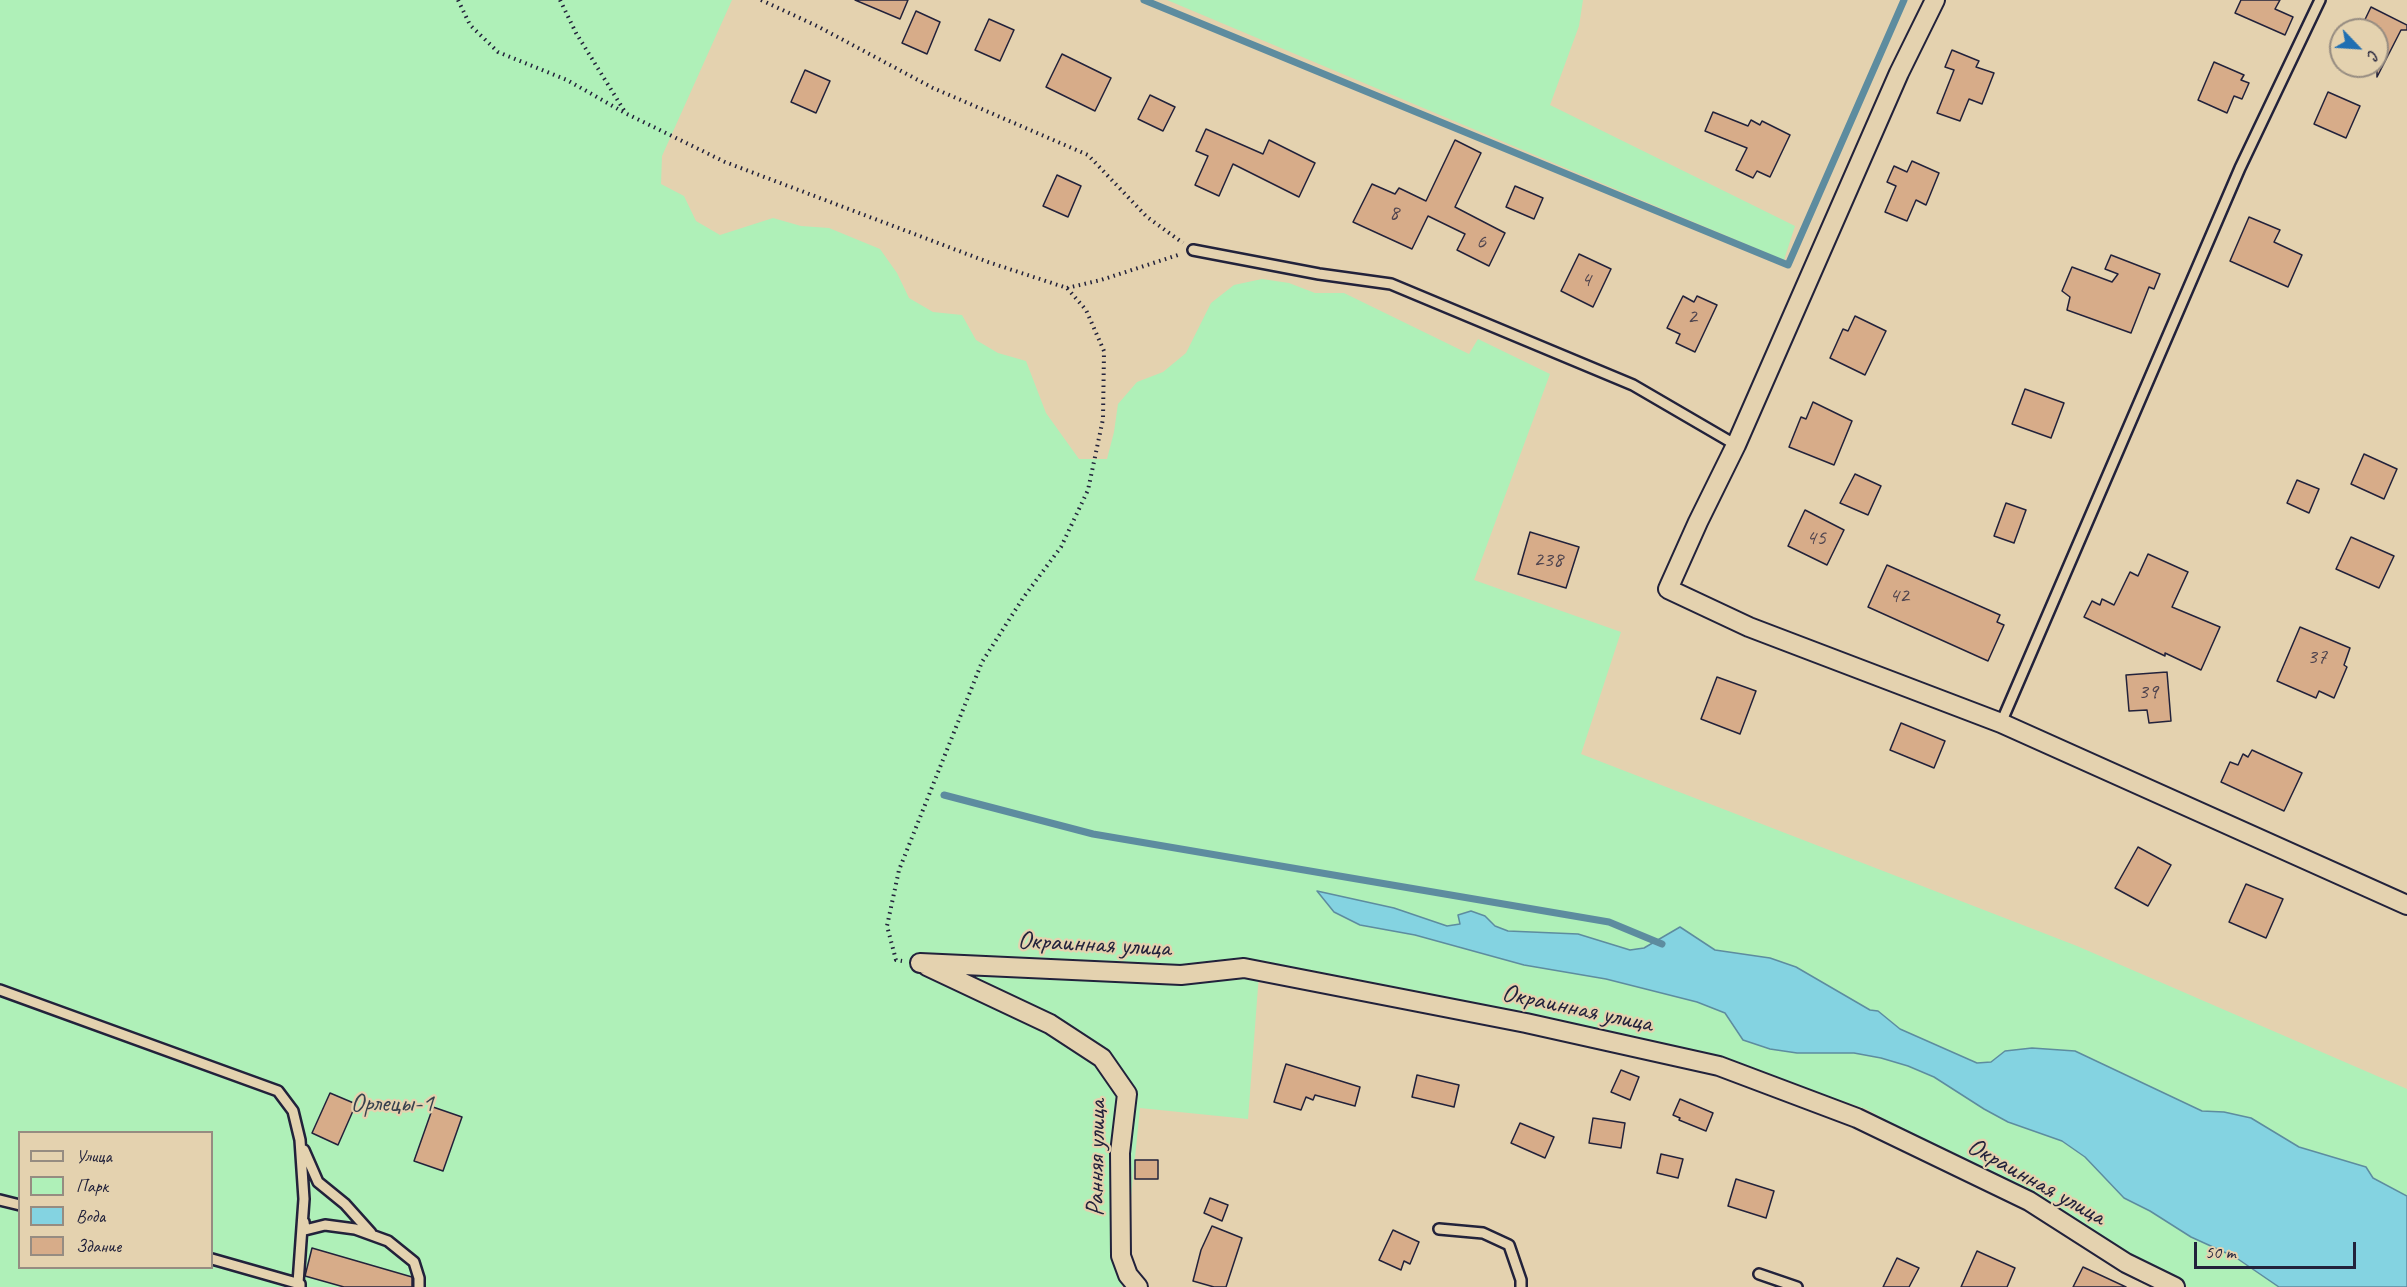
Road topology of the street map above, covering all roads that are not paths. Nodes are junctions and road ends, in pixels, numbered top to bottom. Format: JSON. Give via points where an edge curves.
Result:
{"nodes":[{"id":1,"x":1935,"y":0,"type":"edge"},
{"id":2,"x":2320,"y":0,"type":"edge"},
{"id":3,"x":1193,"y":250,"type":"road end"},
{"id":4,"x":1736,"y":445,"type":"junction"},
{"id":5,"x":2001,"y":723,"type":"junction"},
{"id":6,"x":2407,"y":905,"type":"edge"},
{"id":7,"x":920,"y":963,"type":"joint"},
{"id":8,"x":0,"y":990,"type":"edge"},
{"id":9,"x":300,"y":1140,"type":"junction"},
{"id":10,"x":0,"y":1200,"type":"edge"},
{"id":11,"x":18,"y":1204,"type":"edge"},
{"id":12,"x":303,"y":1218,"type":"junction"},
{"id":13,"x":1439,"y":1230,"type":"dead end"},
{"id":14,"x":372,"y":1235,"type":"junction"},
{"id":15,"x":213,"y":1259,"type":"edge"},
{"id":16,"x":1759,"y":1274,"type":"dead end"},
{"id":17,"x":1130,"y":1283,"type":"edge"},
{"id":18,"x":300,"y":1285,"type":"edge"},
{"id":19,"x":419,"y":1287,"type":"edge"},
{"id":20,"x":1521,"y":1287,"type":"edge"},
{"id":21,"x":1797,"y":1287,"type":"edge"},
{"id":22,"x":2175,"y":1287,"type":"edge"}],
"edges":[{"from":1,"to":4,"type":"street","via":[[1899,73]]},
{"from":2,"to":5,"type":"lane","via":[[2240,168]]},
{"from":3,"to":4,"type":"lane","via":[[1391,284],[1633,385]]},
{"from":4,"to":5,"type":"street","via":[[1668,589],[1749,627]]},
{"from":5,"to":6,"type":"street"},
{"from":7,"to":17,"type":"street","name":"Ранняя улица","via":[[1050,1024],[1102,1059],[1127,1094],[1120,1154],[1121,1256]]},
{"from":7,"to":22,"type":"street","name":"Окраинная улица","via":[[1181,975],[1244,968],[1526,1023],[1719,1066],[1857,1118],[2018,1196],[2126,1263]]},
{"from":8,"to":9,"type":"lane","via":[[278,1091],[292,1112]]},
{"from":9,"to":12,"type":"lane"},
{"from":9,"to":14,"type":"lane","via":[[318,1182],[345,1204]]},
{"from":10,"to":11,"type":"lane"},
{"from":12,"to":14,"type":"lane","via":[[305,1230],[325,1225]]},
{"from":12,"to":18,"type":"lane"},
{"from":13,"to":20,"type":"lane","via":[[1483,1233],[1509,1245]]},
{"from":14,"to":19,"type":"lane","via":[[388,1241],[414,1262]]},
{"from":15,"to":18,"type":"lane"},
{"from":16,"to":21,"type":"lane"}]}
